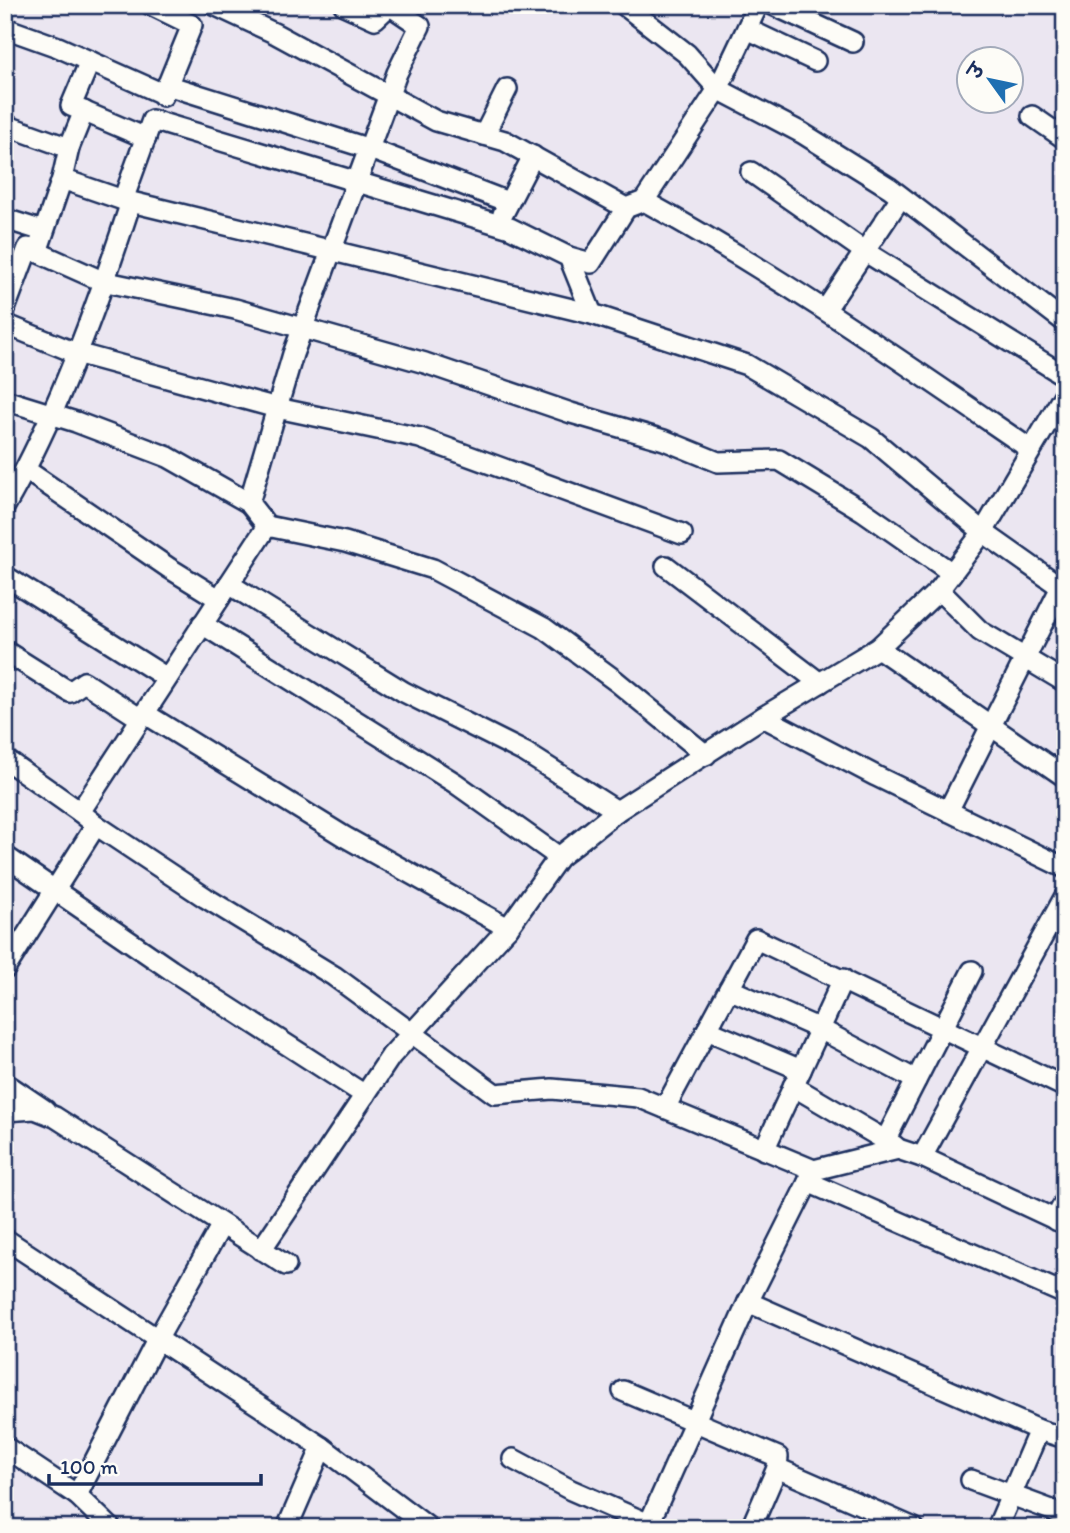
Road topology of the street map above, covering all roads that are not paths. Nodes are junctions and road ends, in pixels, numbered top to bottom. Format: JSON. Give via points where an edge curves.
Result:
{"nodes":[{"id":1,"x":151,"y":5,"type":"edge"},
{"id":2,"x":202,"y":5,"type":"edge"},
{"id":3,"x":214,"y":5,"type":"edge"},
{"id":4,"x":344,"y":5,"type":"edge"},
{"id":5,"x":389,"y":5,"type":"edge"},
{"id":6,"x":624,"y":5,"type":"edge"},
{"id":7,"x":758,"y":5,"type":"edge"},
{"id":8,"x":773,"y":5,"type":"edge"},
{"id":9,"x":192,"y":25,"type":"junction"},
{"id":10,"x":5,"y":28,"type":"edge"},
{"id":11,"x":747,"y":29,"type":"junction"},
{"id":12,"x":853,"y":42,"type":"dead end"},
{"id":13,"x":90,"y":61,"type":"junction"},
{"id":14,"x":815,"y":61,"type":"dead end"},
{"id":15,"x":165,"y":89,"type":"junction"},
{"id":16,"x":507,"y":89,"type":"dead end"},
{"id":17,"x":718,"y":89,"type":"junction"},
{"id":18,"x":388,"y":97,"type":"junction"},
{"id":19,"x":84,"y":111,"type":"junction"},
{"id":20,"x":1032,"y":116,"type":"dead end"},
{"id":21,"x":5,"y":125,"type":"edge"},
{"id":22,"x":149,"y":129,"type":"junction"},
{"id":23,"x":484,"y":135,"type":"junction"},
{"id":24,"x":1065,"y":139,"type":"edge"},
{"id":25,"x":69,"y":148,"type":"junction"},
{"id":26,"x":370,"y":149,"type":"junction"},
{"id":27,"x":533,"y":156,"type":"junction"},
{"id":28,"x":751,"y":172,"type":"dead end"},
{"id":29,"x":62,"y":179,"type":"junction"},
{"id":30,"x":358,"y":183,"type":"junction"},
{"id":31,"x":901,"y":197,"type":"junction"},
{"id":32,"x":127,"y":201,"type":"junction"},
{"id":33,"x":508,"y":202,"type":"junction"},
{"id":34,"x":635,"y":204,"type":"junction"},
{"id":35,"x":5,"y":219,"type":"edge"},
{"id":36,"x":498,"y":225,"type":"junction"},
{"id":37,"x":43,"y":231,"type":"junction"},
{"id":38,"x":864,"y":251,"type":"junction"},
{"id":39,"x":37,"y":252,"type":"junction"},
{"id":40,"x":333,"y":252,"type":"junction"},
{"id":41,"x":569,"y":257,"type":"junction"},
{"id":42,"x":102,"y":281,"type":"junction"},
{"id":43,"x":5,"y":309,"type":"edge"},
{"id":44,"x":825,"y":309,"type":"junction"},
{"id":45,"x":592,"y":314,"type":"junction"},
{"id":46,"x":1065,"y":322,"type":"edge"},
{"id":47,"x":5,"y":324,"type":"edge"},
{"id":48,"x":302,"y":330,"type":"junction"},
{"id":49,"x":76,"y":353,"type":"junction"},
{"id":50,"x":1065,"y":376,"type":"edge"},
{"id":51,"x":1065,"y":393,"type":"edge"},
{"id":52,"x":5,"y":400,"type":"edge"},
{"id":53,"x":277,"y":408,"type":"junction"},
{"id":54,"x":49,"y":416,"type":"junction"},
{"id":55,"x":1030,"y":449,"type":"junction"},
{"id":56,"x":26,"y":470,"type":"junction"},
{"id":57,"x":8,"y":494,"type":"edge"},
{"id":58,"x":248,"y":503,"type":"junction"},
{"id":59,"x":267,"y":526,"type":"junction"},
{"id":60,"x":983,"y":533,"type":"junction"},
{"id":61,"x":682,"y":534,"type":"dead end"},
{"id":62,"x":666,"y":566,"type":"dead end"},
{"id":63,"x":952,"y":573,"type":"junction"},
{"id":64,"x":5,"y":576,"type":"edge"},
{"id":65,"x":1063,"y":588,"type":"edge"},
{"id":66,"x":939,"y":590,"type":"junction"},
{"id":67,"x":224,"y":591,"type":"junction"},
{"id":68,"x":202,"y":624,"type":"junction"},
{"id":69,"x":878,"y":648,"type":"junction"},
{"id":70,"x":5,"y":651,"type":"edge"},
{"id":71,"x":1027,"y":659,"type":"junction"},
{"id":72,"x":167,"y":678,"type":"junction"},
{"id":73,"x":1065,"y":682,"type":"edge"},
{"id":74,"x":820,"y":683,"type":"junction"},
{"id":75,"x":143,"y":716,"type":"junction"},
{"id":76,"x":763,"y":717,"type":"junction"},
{"id":77,"x":991,"y":727,"type":"junction"},
{"id":78,"x":706,"y":755,"type":"junction"},
{"id":79,"x":5,"y":759,"type":"edge"},
{"id":80,"x":1065,"y":777,"type":"edge"},
{"id":81,"x":617,"y":811,"type":"junction"},
{"id":82,"x":948,"y":811,"type":"junction"},
{"id":83,"x":79,"y":812,"type":"junction"},
{"id":84,"x":96,"y":825,"type":"junction"},
{"id":85,"x":5,"y":856,"type":"edge"},
{"id":86,"x":559,"y":857,"type":"junction"},
{"id":87,"x":1065,"y":867,"type":"edge"},
{"id":88,"x":55,"y":890,"type":"junction"},
{"id":89,"x":1062,"y":906,"type":"edge"},
{"id":90,"x":508,"y":928,"type":"junction"},
{"id":91,"x":6,"y":965,"type":"edge"},
{"id":92,"x":972,"y":971,"type":"dead end"},
{"id":93,"x":843,"y":979,"type":"junction"},
{"id":94,"x":729,"y":989,"type":"junction"},
{"id":95,"x":944,"y":1027,"type":"junction"},
{"id":96,"x":820,"y":1029,"type":"junction"},
{"id":97,"x":707,"y":1030,"type":"junction"},
{"id":98,"x":413,"y":1033,"type":"junction"},
{"id":99,"x":984,"y":1045,"type":"junction"},
{"id":100,"x":797,"y":1078,"type":"junction"},
{"id":101,"x":916,"y":1080,"type":"junction"},
{"id":102,"x":5,"y":1083,"type":"edge"},
{"id":103,"x":1065,"y":1087,"type":"edge"},
{"id":104,"x":365,"y":1095,"type":"junction"},
{"id":105,"x":665,"y":1108,"type":"junction"},
{"id":106,"x":5,"y":1111,"type":"edge"},
{"id":107,"x":55,"y":1117,"type":"junction"},
{"id":108,"x":892,"y":1144,"type":"junction"},
{"id":109,"x":764,"y":1150,"type":"junction"},
{"id":110,"x":922,"y":1157,"type":"junction"},
{"id":111,"x":811,"y":1176,"type":"junction"},
{"id":112,"x":1065,"y":1201,"type":"edge"},
{"id":113,"x":1060,"y":1222,"type":"edge"},
{"id":114,"x":221,"y":1226,"type":"junction"},
{"id":115,"x":5,"y":1238,"type":"edge"},
{"id":116,"x":261,"y":1250,"type":"junction"},
{"id":117,"x":286,"y":1265,"type":"dead end"},
{"id":118,"x":1065,"y":1294,"type":"edge"},
{"id":119,"x":748,"y":1302,"type":"junction"},
{"id":120,"x":157,"y":1340,"type":"junction"},
{"id":121,"x":623,"y":1391,"type":"dead end"},
{"id":122,"x":695,"y":1422,"type":"junction"},
{"id":123,"x":1040,"y":1430,"type":"junction"},
{"id":124,"x":1065,"y":1438,"type":"edge"},
{"id":125,"x":5,"y":1447,"type":"edge"},
{"id":126,"x":322,"y":1447,"type":"junction"},
{"id":127,"x":513,"y":1459,"type":"dead end"},
{"id":128,"x":777,"y":1468,"type":"junction"},
{"id":129,"x":971,"y":1479,"type":"dead end"},
{"id":130,"x":77,"y":1495,"type":"junction"},
{"id":131,"x":1011,"y":1497,"type":"junction"},
{"id":132,"x":1065,"y":1515,"type":"edge"},
{"id":133,"x":651,"y":1526,"type":"edge"},
{"id":134,"x":111,"y":1528,"type":"edge"},
{"id":135,"x":287,"y":1528,"type":"edge"},
{"id":136,"x":429,"y":1528,"type":"edge"},
{"id":137,"x":751,"y":1528,"type":"edge"},
{"id":138,"x":914,"y":1528,"type":"edge"},
{"id":139,"x":998,"y":1528,"type":"edge"}],
"edges":[{"from":1,"to":9,"type":"street"},
{"from":2,"to":9,"type":"street"},
{"from":3,"to":18,"type":"street"},
{"from":4,"to":5,"type":"street","via":[[375,19]]},
{"from":5,"to":18,"type":"street","via":[[420,26]]},
{"from":6,"to":17,"type":"street","via":[[687,54]]},
{"from":7,"to":11,"type":"street"},
{"from":8,"to":12,"type":"street"},
{"from":9,"to":15,"type":"street"},
{"from":10,"to":13,"type":"street"},
{"from":11,"to":14,"type":"street"},
{"from":11,"to":17,"type":"street"},
{"from":13,"to":15,"type":"street"},
{"from":13,"to":19,"type":"street","via":[[71,106]]},
{"from":15,"to":22,"type":"street"},
{"from":15,"to":26,"type":"street"},
{"from":16,"to":23,"type":"street"},
{"from":17,"to":31,"type":"street","via":[[802,133]]},
{"from":17,"to":34,"type":"street"},
{"from":18,"to":23,"type":"street","via":[[436,121]]},
{"from":18,"to":26,"type":"street"},
{"from":19,"to":22,"type":"street"},
{"from":19,"to":25,"type":"street"},
{"from":20,"to":24,"type":"street"},
{"from":21,"to":25,"type":"street"},
{"from":22,"to":30,"type":"street"},
{"from":22,"to":32,"type":"street"},
{"from":23,"to":27,"type":"street"},
{"from":25,"to":29,"type":"street"},
{"from":26,"to":30,"type":"street"},
{"from":26,"to":33,"type":"street"},
{"from":27,"to":33,"type":"street"},
{"from":27,"to":34,"type":"street"},
{"from":28,"to":38,"type":"street"},
{"from":29,"to":32,"type":"street"},
{"from":29,"to":37,"type":"street"},
{"from":30,"to":36,"type":"street"},
{"from":30,"to":40,"type":"street"},
{"from":31,"to":38,"type":"street"},
{"from":31,"to":46,"type":"street"},
{"from":32,"to":40,"type":"street"},
{"from":32,"to":42,"type":"street"},
{"from":33,"to":36,"type":"street"},
{"from":34,"to":41,"type":"street","via":[[591,263]]},
{"from":34,"to":44,"type":"street","via":[[728,247]]},
{"from":35,"to":37,"type":"street"},
{"from":36,"to":41,"type":"street"},
{"from":37,"to":39,"type":"street"},
{"from":38,"to":44,"type":"street"},
{"from":38,"to":50,"type":"street"},
{"from":39,"to":42,"type":"street"},
{"from":39,"to":43,"type":"street","via":[[28,248]]},
{"from":40,"to":45,"type":"street"},
{"from":40,"to":48,"type":"street"},
{"from":41,"to":45,"type":"street"},
{"from":42,"to":48,"type":"street","via":[[236,309]]},
{"from":42,"to":49,"type":"street"},
{"from":44,"to":55,"type":"street"},
{"from":45,"to":60,"type":"street","via":[[747,365],[871,438]]},
{"from":47,"to":49,"type":"street"},
{"from":48,"to":53,"type":"street"},
{"from":48,"to":63,"type":"street","via":[[425,363],[664,440],[718,462],[779,460]]},
{"from":49,"to":53,"type":"street"},
{"from":49,"to":54,"type":"street"},
{"from":51,"to":55,"type":"street"},
{"from":52,"to":54,"type":"street"},
{"from":53,"to":58,"type":"street"},
{"from":53,"to":61,"type":"street","via":[[420,438]]},
{"from":54,"to":56,"type":"street"},
{"from":54,"to":58,"type":"street","via":[[168,457]]},
{"from":55,"to":60,"type":"street"},
{"from":56,"to":57,"type":"street"},
{"from":56,"to":67,"type":"street","via":[[169,568]]},
{"from":58,"to":59,"type":"street"},
{"from":59,"to":67,"type":"street"},
{"from":59,"to":78,"type":"street","via":[[345,542],[433,569],[544,628]]},
{"from":60,"to":63,"type":"street"},
{"from":60,"to":65,"type":"street"},
{"from":62,"to":74,"type":"street"},
{"from":63,"to":66,"type":"street"},
{"from":64,"to":72,"type":"street"},
{"from":65,"to":71,"type":"street"},
{"from":66,"to":69,"type":"street"},
{"from":66,"to":71,"type":"street","via":[[980,631]]},
{"from":67,"to":68,"type":"street"},
{"from":67,"to":81,"type":"street","via":[[404,692],[526,753]]},
{"from":68,"to":72,"type":"street"},
{"from":68,"to":86,"type":"street","via":[[455,783]]},
{"from":69,"to":74,"type":"street"},
{"from":69,"to":77,"type":"street"},
{"from":70,"to":75,"type":"street","via":[[70,692],[83,682]]},
{"from":71,"to":73,"type":"street"},
{"from":71,"to":77,"type":"street"},
{"from":72,"to":75,"type":"street"},
{"from":74,"to":76,"type":"street"},
{"from":75,"to":83,"type":"street"},
{"from":75,"to":90,"type":"street"},
{"from":76,"to":78,"type":"street"},
{"from":76,"to":82,"type":"street"},
{"from":77,"to":80,"type":"street"},
{"from":77,"to":82,"type":"street"},
{"from":78,"to":81,"type":"street"},
{"from":79,"to":83,"type":"street"},
{"from":81,"to":86,"type":"street"},
{"from":82,"to":87,"type":"street"},
{"from":83,"to":84,"type":"street"},
{"from":84,"to":88,"type":"street"},
{"from":84,"to":98,"type":"street","via":[[334,976]]},
{"from":85,"to":88,"type":"street"},
{"from":86,"to":90,"type":"street"},
{"from":88,"to":91,"type":"street"},
{"from":88,"to":104,"type":"street"},
{"from":89,"to":99,"type":"street"},
{"from":90,"to":98,"type":"street"},
{"from":92,"to":95,"type":"street"},
{"from":93,"to":94,"type":"street","via":[[756,939]]},
{"from":93,"to":95,"type":"street"},
{"from":93,"to":96,"type":"street"},
{"from":94,"to":96,"type":"street"},
{"from":94,"to":97,"type":"street"},
{"from":95,"to":99,"type":"street"},
{"from":95,"to":101,"type":"street"},
{"from":96,"to":100,"type":"street"},
{"from":96,"to":101,"type":"street"},
{"from":97,"to":100,"type":"street"},
{"from":97,"to":105,"type":"street"},
{"from":98,"to":104,"type":"street"},
{"from":98,"to":105,"type":"street","via":[[495,1094],[552,1089],[638,1097]]},
{"from":99,"to":103,"type":"street"},
{"from":99,"to":110,"type":"street"},
{"from":100,"to":108,"type":"street"},
{"from":100,"to":109,"type":"street"},
{"from":101,"to":108,"type":"street"},
{"from":102,"to":107,"type":"street"},
{"from":104,"to":116,"type":"street"},
{"from":105,"to":109,"type":"street"},
{"from":106,"to":107,"type":"street","via":[[35,1109]]},
{"from":107,"to":114,"type":"street"},
{"from":108,"to":110,"type":"street"},
{"from":108,"to":111,"type":"street"},
{"from":109,"to":111,"type":"street"},
{"from":110,"to":113,"type":"street"},
{"from":111,"to":118,"type":"street"},
{"from":111,"to":119,"type":"street"},
{"from":112,"to":113,"type":"street"},
{"from":114,"to":116,"type":"street"},
{"from":114,"to":120,"type":"street"},
{"from":115,"to":120,"type":"street"},
{"from":116,"to":117,"type":"street"},
{"from":119,"to":122,"type":"street"},
{"from":119,"to":123,"type":"street"},
{"from":120,"to":126,"type":"street"},
{"from":120,"to":130,"type":"street"},
{"from":121,"to":122,"type":"street"},
{"from":122,"to":128,"type":"street","via":[[778,1458]]},
{"from":122,"to":133,"type":"street"},
{"from":123,"to":124,"type":"street"},
{"from":123,"to":131,"type":"street"},
{"from":125,"to":130,"type":"street"},
{"from":126,"to":135,"type":"street"},
{"from":126,"to":136,"type":"street"},
{"from":127,"to":133,"type":"street"},
{"from":128,"to":137,"type":"street"},
{"from":128,"to":138,"type":"street"},
{"from":129,"to":131,"type":"street"},
{"from":130,"to":134,"type":"street"},
{"from":131,"to":132,"type":"street"},
{"from":131,"to":139,"type":"street"}]}
